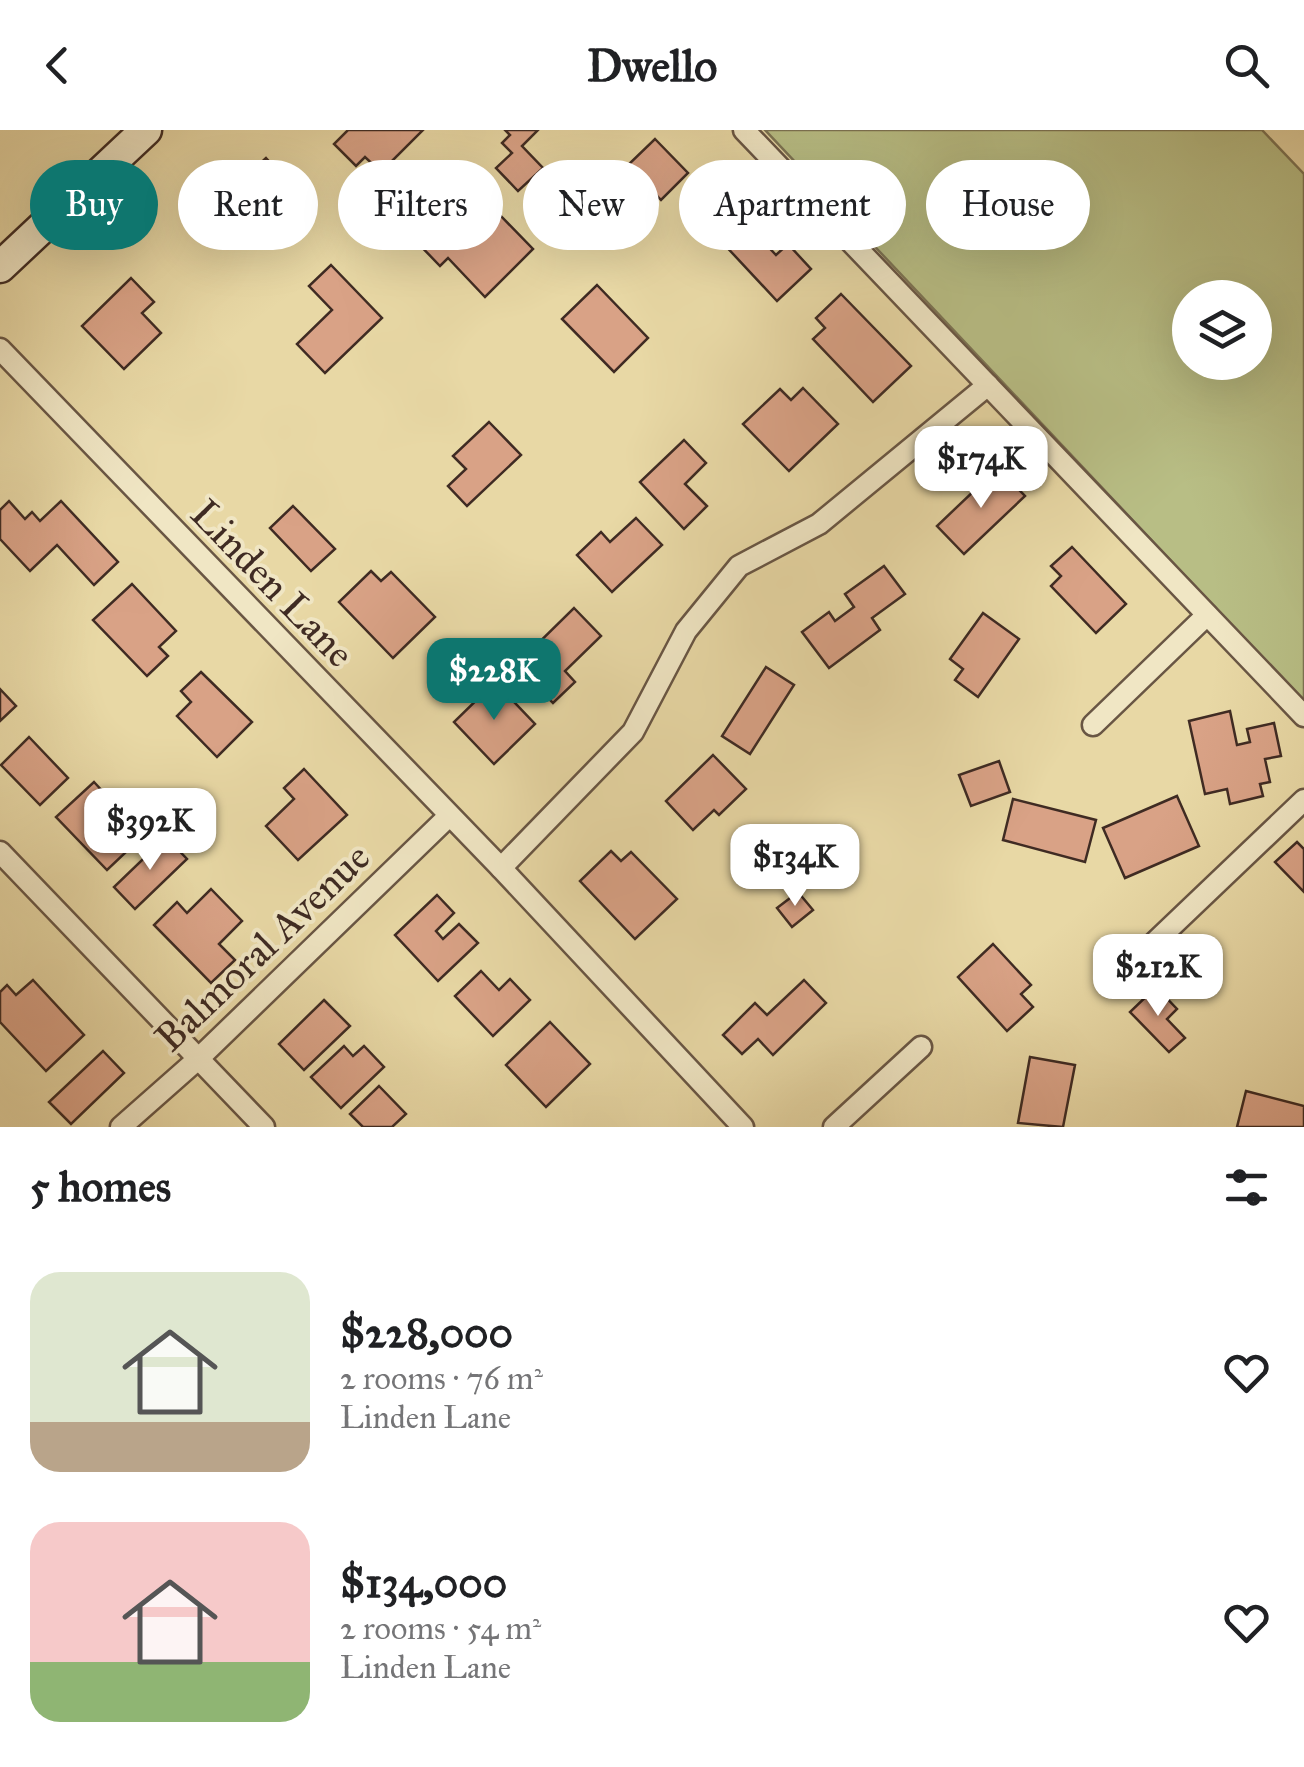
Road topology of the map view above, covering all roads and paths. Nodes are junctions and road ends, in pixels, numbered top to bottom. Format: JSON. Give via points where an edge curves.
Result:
{"nodes":[{"id":1,"x":146,"y":130,"type":"edge"},
{"id":2,"x":744,"y":130,"type":"edge"},
{"id":3,"x":0,"y":267,"type":"edge"},
{"id":4,"x":0,"y":349,"type":"edge"},
{"id":5,"x":988,"y":385,"type":"junction"},
{"id":6,"x":1207,"y":615,"type":"junction"},
{"id":7,"x":1304,"y":716,"type":"edge"},
{"id":8,"x":1093,"y":724,"type":"dead end"},
{"id":9,"x":1304,"y":800,"type":"edge"},
{"id":10,"x":449,"y":816,"type":"junction"},
{"id":11,"x":0,"y":852,"type":"edge"},
{"id":12,"x":501,"y":868,"type":"junction"},
{"id":13,"x":1110,"y":985,"type":"dead end"},
{"id":14,"x":921,"y":1047,"type":"dead end"},
{"id":15,"x":198,"y":1059,"type":"junction"},
{"id":16,"x":121,"y":1127,"type":"edge"},
{"id":17,"x":264,"y":1127,"type":"edge"},
{"id":18,"x":743,"y":1127,"type":"edge"},
{"id":19,"x":834,"y":1127,"type":"edge"}],
"edges":[{"from":1,"to":3,"type":"street"},
{"from":2,"to":5,"type":"street"},
{"from":4,"to":10,"type":"street","name":"Linden Lane"},
{"from":5,"to":6,"type":"street"},
{"from":5,"to":12,"type":"street","via":[[819,524],[740,566],[686,631],[633,732]]},
{"from":6,"to":7,"type":"street"},
{"from":6,"to":8,"type":"street"},
{"from":9,"to":13,"type":"street"},
{"from":10,"to":12,"type":"street","name":"Linden Lane"},
{"from":10,"to":15,"type":"street","name":"Balmoral Avenue"},
{"from":11,"to":15,"type":"street"},
{"from":12,"to":18,"type":"street","name":"Linden Lane"},
{"from":14,"to":19,"type":"street"},
{"from":15,"to":16,"type":"street","name":"Balmoral Avenue"},
{"from":15,"to":17,"type":"street"}]}
